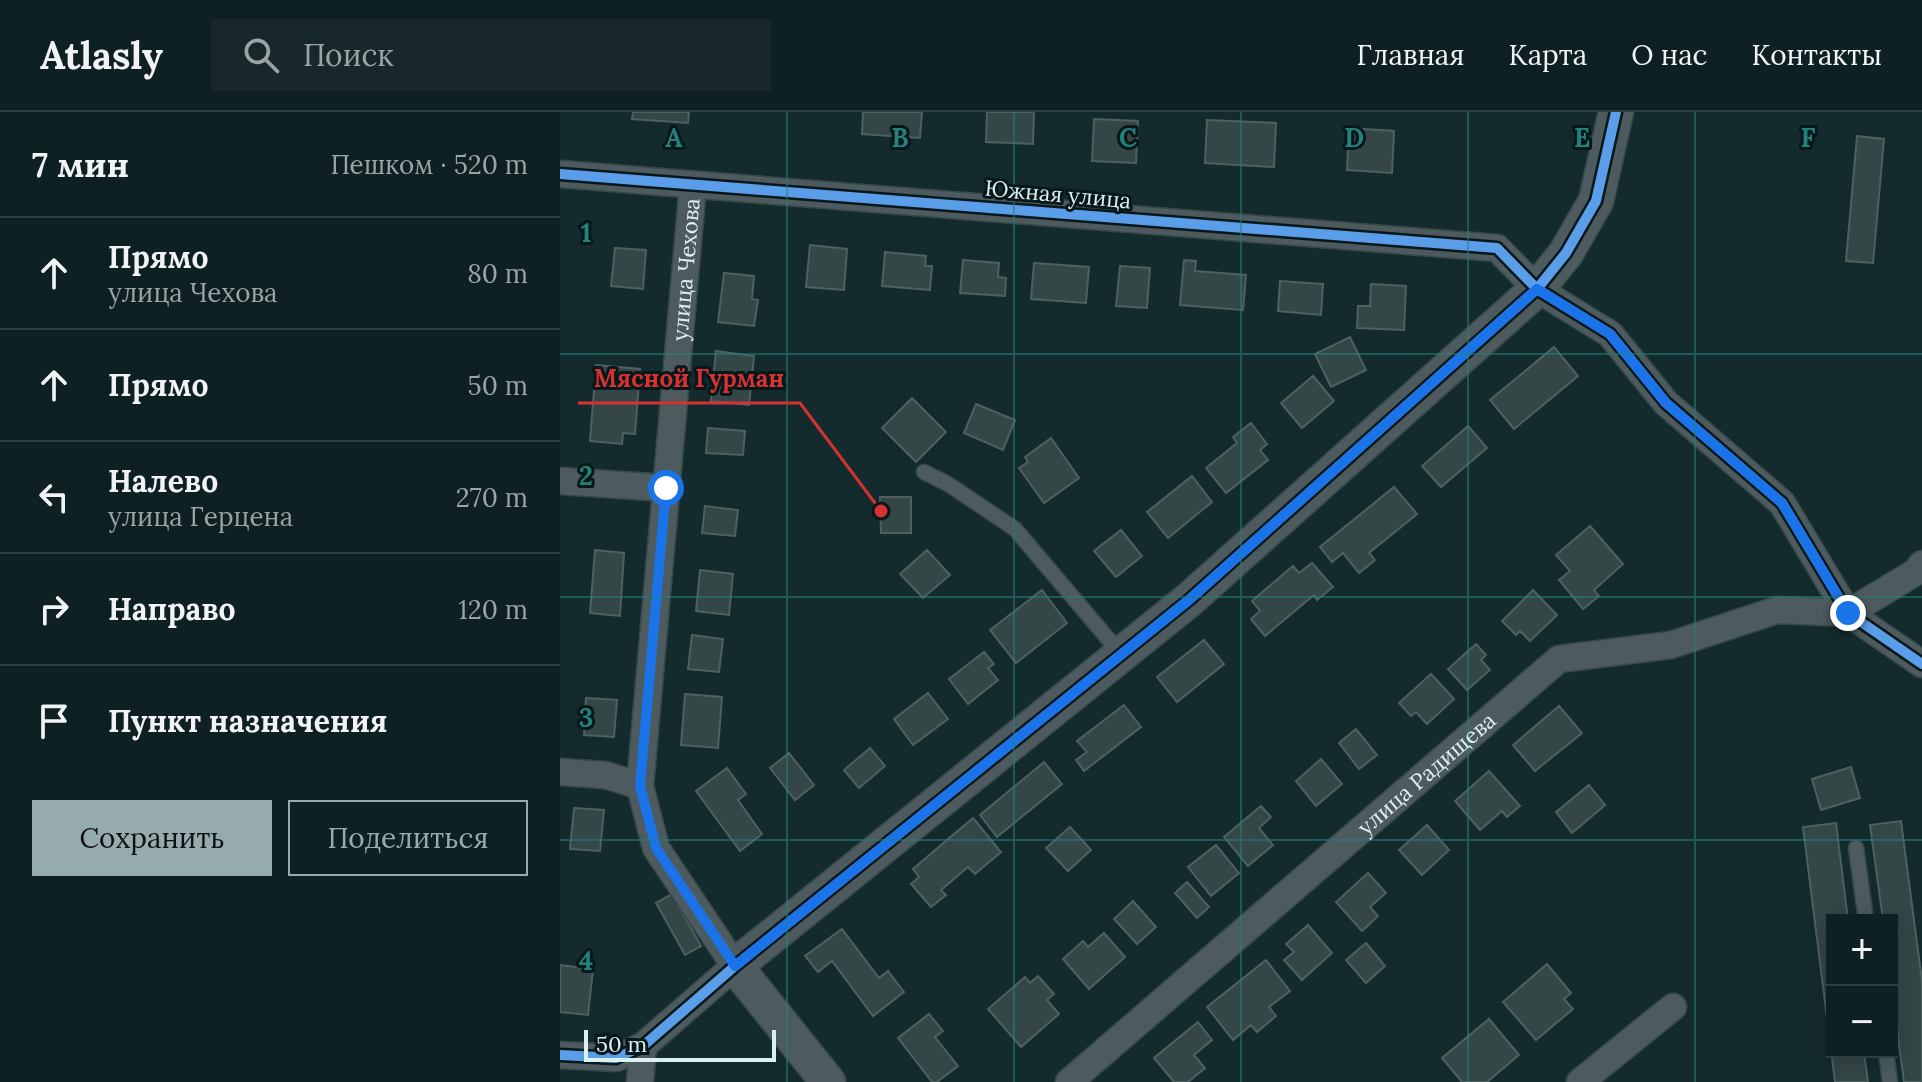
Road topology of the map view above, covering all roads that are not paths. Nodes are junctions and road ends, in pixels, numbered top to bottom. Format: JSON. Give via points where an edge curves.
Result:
{"nodes":[{"id":1,"x":1616,"y":112,"type":"edge"},
{"id":2,"x":560,"y":174,"type":"edge"},
{"id":3,"x":693,"y":185,"type":"junction"},
{"id":4,"x":1537,"y":289,"type":"junction"},
{"id":5,"x":924,"y":472,"type":"dead end"},
{"id":6,"x":560,"y":481,"type":"edge"},
{"id":7,"x":666,"y":488,"type":"junction"},
{"id":8,"x":1922,"y":564,"type":"edge"},
{"id":9,"x":1848,"y":613,"type":"junction"},
{"id":10,"x":1121,"y":654,"type":"junction"},
{"id":11,"x":1922,"y":664,"type":"edge"},
{"id":12,"x":560,"y":772,"type":"edge"},
{"id":13,"x":640,"y":786,"type":"junction"},
{"id":14,"x":1856,"y":848,"type":"dead end"},
{"id":15,"x":1865,"y":914,"type":"edge"},
{"id":16,"x":735,"y":966,"type":"junction"},
{"id":17,"x":1673,"y":1007,"type":"dead end"},
{"id":18,"x":643,"y":1046,"type":"junction"},
{"id":19,"x":560,"y":1055,"type":"edge"},
{"id":20,"x":1887,"y":1058,"type":"edge"},
{"id":21,"x":640,"y":1082,"type":"edge"},
{"id":22,"x":828,"y":1082,"type":"edge"},
{"id":23,"x":1069,"y":1082,"type":"edge"},
{"id":24,"x":1580,"y":1082,"type":"edge"},
{"id":25,"x":1890,"y":1082,"type":"edge"}],
"edges":[{"from":1,"to":4,"type":"street","via":[[1596,201],[1566,253]]},
{"from":2,"to":3,"type":"street","name":"Южная улица"},
{"from":3,"to":4,"type":"street","name":"Южная улица","via":[[1497,248]]},
{"from":3,"to":7,"type":"street","name":"улица Чехова"},
{"from":4,"to":9,"type":"street","name":"Южная улица","via":[[1610,334],[1666,403],[1782,503]]},
{"from":4,"to":10,"type":"street","via":[[1190,599]]},
{"from":5,"to":10,"type":"lane","via":[[1015,529]]},
{"from":6,"to":7,"type":"street"},
{"from":7,"to":13,"type":"street","name":"улица Чехова"},
{"from":8,"to":9,"type":"street"},
{"from":9,"to":11,"type":"street"},
{"from":9,"to":23,"type":"street","name":"улица Радищева","via":[[1777,610],[1671,645],[1559,659]]},
{"from":10,"to":16,"type":"street"},
{"from":12,"to":13,"type":"street","via":[[605,775]]},
{"from":13,"to":16,"type":"street","name":"улица Чехова","via":[[656,848]]},
{"from":14,"to":15,"type":"lane"},
{"from":16,"to":18,"type":"street"},
{"from":16,"to":22,"type":"street"},
{"from":17,"to":24,"type":"street"},
{"from":18,"to":19,"type":"street","via":[[616,1058]]},
{"from":18,"to":21,"type":"street"},
{"from":20,"to":25,"type":"lane"}]}
